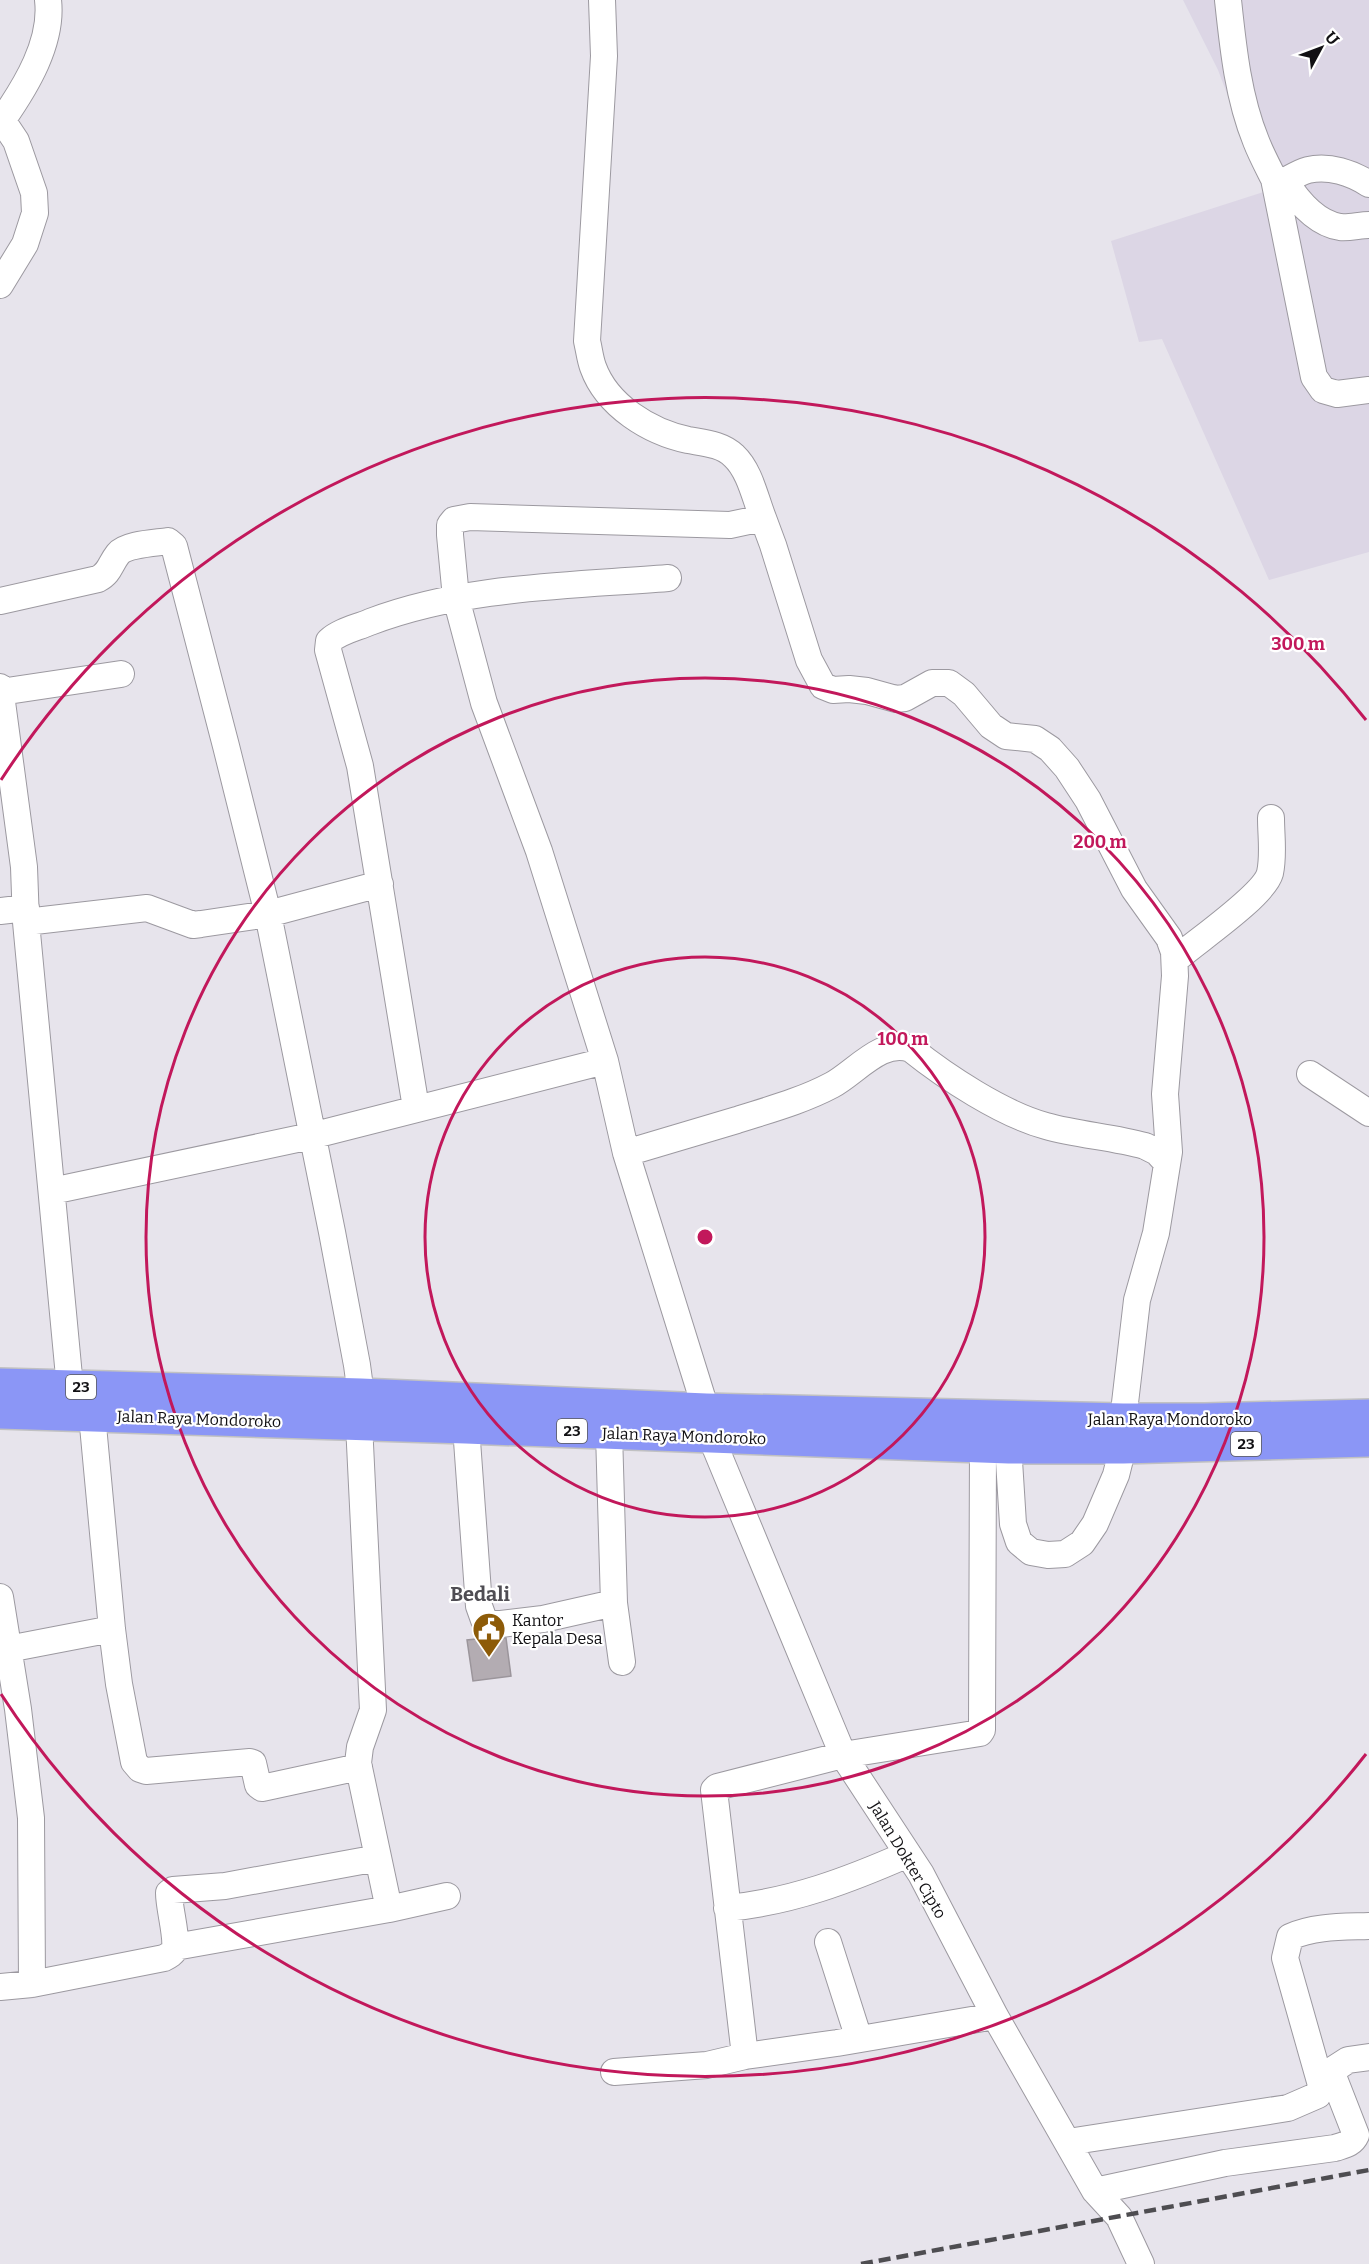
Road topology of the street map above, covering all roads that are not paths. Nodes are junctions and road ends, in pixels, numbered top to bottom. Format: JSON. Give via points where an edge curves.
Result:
{"nodes":[{"id":1,"x":48,"y":0,"type":"edge"},
{"id":2,"x":602,"y":0,"type":"edge"},
{"id":3,"x":1228,"y":0,"type":"edge"},
{"id":4,"x":1,"y":118,"type":"edge"},
{"id":5,"x":1280,"y":180,"type":"junction"},
{"id":6,"x":1369,"y":184,"type":"edge"},
{"id":7,"x":1369,"y":225,"type":"edge"},
{"id":8,"x":0,"y":285,"type":"edge"},
{"id":9,"x":1369,"y":390,"type":"edge"},
{"id":10,"x":763,"y":518,"type":"junction"},
{"id":11,"x":668,"y":578,"type":"dead end"},
{"id":12,"x":459,"y":597,"type":"junction"},
{"id":13,"x":0,"y":601,"type":"edge"},
{"id":14,"x":121,"y":674,"type":"dead end"},
{"id":15,"x":0,"y":689,"type":"edge"},
{"id":16,"x":5,"y":774,"type":"edge"},
{"id":17,"x":1271,"y":818,"type":"dead end"},
{"id":18,"x":380,"y":884,"type":"junction"},
{"id":19,"x":0,"y":910,"type":"edge"},
{"id":20,"x":267,"y":914,"type":"junction"},
{"id":21,"x":26,"y":915,"type":"junction"},
{"id":22,"x":1175,"y":968,"type":"junction"},
{"id":23,"x":605,"y":1061,"type":"junction"},
{"id":24,"x":1310,"y":1074,"type":"dead end"},
{"id":25,"x":416,"y":1108,"type":"junction"},
{"id":26,"x":1369,"y":1113,"type":"edge"},
{"id":27,"x":311,"y":1136,"type":"junction"},
{"id":28,"x":627,"y":1153,"type":"junction"},
{"id":29,"x":1167,"y":1163,"type":"junction"},
{"id":30,"x":51,"y":1191,"type":"junction"},
{"id":31,"x":0,"y":1385,"type":"edge"},
{"id":32,"x":70,"y":1387,"type":"junction"},
{"id":33,"x":162,"y":1404,"type":"junction"},
{"id":34,"x":360,"y":1409,"type":"junction"},
{"id":35,"x":0,"y":1412,"type":"edge"},
{"id":36,"x":93,"y":1415,"type":"junction"},
{"id":37,"x":1369,"y":1416,"type":"edge"},
{"id":38,"x":708,"y":1424,"type":"junction"},
{"id":39,"x":466,"y":1427,"type":"junction"},
{"id":40,"x":609,"y":1433,"type":"junction"},
{"id":41,"x":1123,"y":1433,"type":"junction"},
{"id":42,"x":999,"y":1437,"type":"junction"},
{"id":43,"x":1369,"y":1440,"type":"edge"},
{"id":44,"x":0,"y":1597,"type":"edge"},
{"id":45,"x":614,"y":1603,"type":"junction"},
{"id":46,"x":112,"y":1629,"type":"junction"},
{"id":47,"x":8,"y":1648,"type":"junction"},
{"id":48,"x":622,"y":1662,"type":"dead end"},
{"id":49,"x":843,"y":1755,"type":"junction"},
{"id":50,"x":359,"y":1767,"type":"junction"},
{"id":51,"x":908,"y":1854,"type":"junction"},
{"id":52,"x":378,"y":1858,"type":"junction"},
{"id":53,"x":447,"y":1896,"type":"dead end"},
{"id":54,"x":727,"y":1908,"type":"junction"},
{"id":55,"x":389,"y":1909,"type":"junction"},
{"id":56,"x":1369,"y":1926,"type":"edge"},
{"id":57,"x":828,"y":1942,"type":"dead end"},
{"id":58,"x":175,"y":1947,"type":"junction"},
{"id":59,"x":32,"y":1984,"type":"junction"},
{"id":60,"x":0,"y":1987,"type":"edge"},
{"id":61,"x":996,"y":2016,"type":"junction"},
{"id":62,"x":859,"y":2039,"type":"junction"},
{"id":63,"x":745,"y":2056,"type":"junction"},
{"id":64,"x":1369,"y":2057,"type":"edge"},
{"id":65,"x":614,"y":2072,"type":"dead end"},
{"id":66,"x":1068,"y":2142,"type":"junction"},
{"id":67,"x":1095,"y":2191,"type":"junction"},
{"id":68,"x":1141,"y":2264,"type":"edge"}],
"edges":[{"from":1,"to":4,"type":"street","via":[[46,36],[14,103]]},
{"from":2,"to":10,"type":"street","via":[[604,56],[587,341],[594,369],[624,409],[645,424],[677,437],[722,447],[734,456],[742,466]]},
{"from":3,"to":5,"type":"street","via":[[1246,113],[1256,141]]},
{"from":4,"to":8,"type":"street","via":[[19,150],[34,193],[35,213],[25,244]]},
{"from":5,"to":6,"type":"street","via":[[1308,170],[1328,169],[1345,172]]},
{"from":5,"to":7,"type":"street","via":[[1299,202],[1321,218],[1339,227]]},
{"from":5,"to":9,"type":"street","via":[[1314,377],[1323,390],[1337,394]]},
{"from":10,"to":12,"type":"street","name":"Jalan Dokter Cipto","via":[[730,525],[470,517],[454,520],[450,535]]},
{"from":10,"to":22,"type":"street","via":[[809,660],[823,686],[896,699],[932,683],[944,682],[964,694],[991,726],[1006,736],[1035,739],[1050,749],[1088,800],[1134,889],[1169,938]]},
{"from":11,"to":12,"type":"street"},
{"from":12,"to":18,"type":"street","via":[[398,612],[329,641],[328,650],[360,766]]},
{"from":12,"to":23,"type":"street","name":"Jalan Dokter Cipto","via":[[484,703],[539,851]]},
{"from":13,"to":20,"type":"street","via":[[98,579],[108,572],[122,550],[172,542]]},
{"from":14,"to":15,"type":"street"},
{"from":15,"to":16,"type":"street"},
{"from":16,"to":21,"type":"street","via":[[24,867]]},
{"from":17,"to":22,"type":"street","via":[[1268,877]]},
{"from":18,"to":20,"type":"street"},
{"from":18,"to":25,"type":"street"},
{"from":19,"to":21,"type":"street"},
{"from":20,"to":21,"type":"street","via":[[193,925],[147,908]]},
{"from":20,"to":27,"type":"street"},
{"from":21,"to":30,"type":"street"},
{"from":22,"to":29,"type":"street","via":[[1165,1094]]},
{"from":23,"to":25,"type":"street"},
{"from":23,"to":28,"type":"street","name":"Jalan Dokter Cipto"},
{"from":24,"to":26,"type":"street"},
{"from":25,"to":27,"type":"street"},
{"from":27,"to":30,"type":"street"},
{"from":27,"to":34,"type":"street","via":[[357,1365]]},
{"from":28,"to":29,"type":"street","via":[[784,1105],[831,1085],[880,1052],[901,1045],[1013,1113],[1046,1126],[1145,1146]]},
{"from":28,"to":38,"type":"street","name":"Jalan Dokter Cipto"},
{"from":29,"to":41,"type":"street","via":[[1156,1233],[1137,1300]]},
{"from":30,"to":32,"type":"street"},
{"from":31,"to":32,"type":"highway","name":"Jalan Raya Mondoroko","number":"23"},
{"from":32,"to":33,"type":"highway","name":"Jalan Raya Mondoroko","number":"23"},
{"from":33,"to":34,"type":"highway","name":"Jalan Raya Mondoroko","number":"23"},
{"from":33,"to":36,"type":"highway","name":"Jalan Raya Mondoroko","number":"23"},
{"from":34,"to":38,"type":"highway","name":"Jalan Raya Mondoroko","number":"23"},
{"from":34,"to":39,"type":"highway","name":"Jalan Raya Mondoroko","number":"23"},
{"from":34,"to":50,"type":"street","via":[[373,1710],[360,1747]]},
{"from":35,"to":36,"type":"highway","name":"Jalan Raya Mondoroko","number":"23"},
{"from":36,"to":46,"type":"street"},
{"from":37,"to":41,"type":"highway","name":"Jalan Raya Mondoroko","number":"23","via":[[1205,1420]]},
{"from":38,"to":40,"type":"highway","name":"Jalan Raya Mondoroko","number":"23"},
{"from":38,"to":42,"type":"highway","name":"Jalan Raya Mondoroko","number":"23"},
{"from":38,"to":49,"type":"street","name":"Jalan Dokter Cipto"},
{"from":39,"to":40,"type":"highway","name":"Jalan Raya Mondoroko","number":"23"},
{"from":39,"to":45,"type":"street","via":[[479,1606],[484,1620],[501,1624],[543,1619]]},
{"from":40,"to":45,"type":"street"},
{"from":41,"to":42,"type":"highway","name":"Jalan Raya Mondoroko","number":"23"},
{"from":41,"to":42,"type":"street","via":[[1116,1475],[1089,1533],[1065,1554],[1048,1555],[1031,1552],[1019,1542]]},
{"from":41,"to":43,"type":"highway","name":"Jalan Raya Mondoroko","number":"23"},
{"from":42,"to":49,"type":"street","via":[[982,1730],[976,1735]]},
{"from":44,"to":47,"type":"street"},
{"from":45,"to":48,"type":"street"},
{"from":46,"to":47,"type":"street"},
{"from":46,"to":50,"type":"street","via":[[134,1762],[140,1769],[250,1761],[258,1785],[264,1788]]},
{"from":47,"to":59,"type":"street","via":[[31,1818]]},
{"from":49,"to":51,"type":"street","name":"Jalan Dokter Cipto"},
{"from":49,"to":54,"type":"street","via":[[714,1790]]},
{"from":50,"to":52,"type":"street"},
{"from":51,"to":54,"type":"street","via":[[832,1886],[757,1905]]},
{"from":51,"to":61,"type":"street","name":"Jalan Dokter Cipto"},
{"from":52,"to":55,"type":"street"},
{"from":52,"to":58,"type":"street","via":[[225,1886],[173,1890],[169,1901]]},
{"from":53,"to":55,"type":"street"},
{"from":54,"to":63,"type":"street"},
{"from":55,"to":58,"type":"street"},
{"from":56,"to":66,"type":"street","via":[[1300,1932],[1290,1937],[1287,1945],[1285,1958],[1321,2085],[1318,2095],[1288,2108]]},
{"from":57,"to":62,"type":"street"},
{"from":58,"to":59,"type":"street","via":[[164,1958]]},
{"from":59,"to":60,"type":"street"},
{"from":61,"to":62,"type":"street"},
{"from":61,"to":66,"type":"street","name":"Jalan Dokter Cipto"},
{"from":62,"to":63,"type":"street"},
{"from":63,"to":65,"type":"street","via":[[707,2065]]},
{"from":64,"to":67,"type":"street","via":[[1348,2060],[1334,2069],[1333,2076],[1356,2135],[1345,2145],[1225,2163]]},
{"from":66,"to":67,"type":"street","name":"Jalan Dokter Cipto"},
{"from":67,"to":68,"type":"street","name":"Jalan Dokter Cipto","via":[[1119,2217]]}]}
